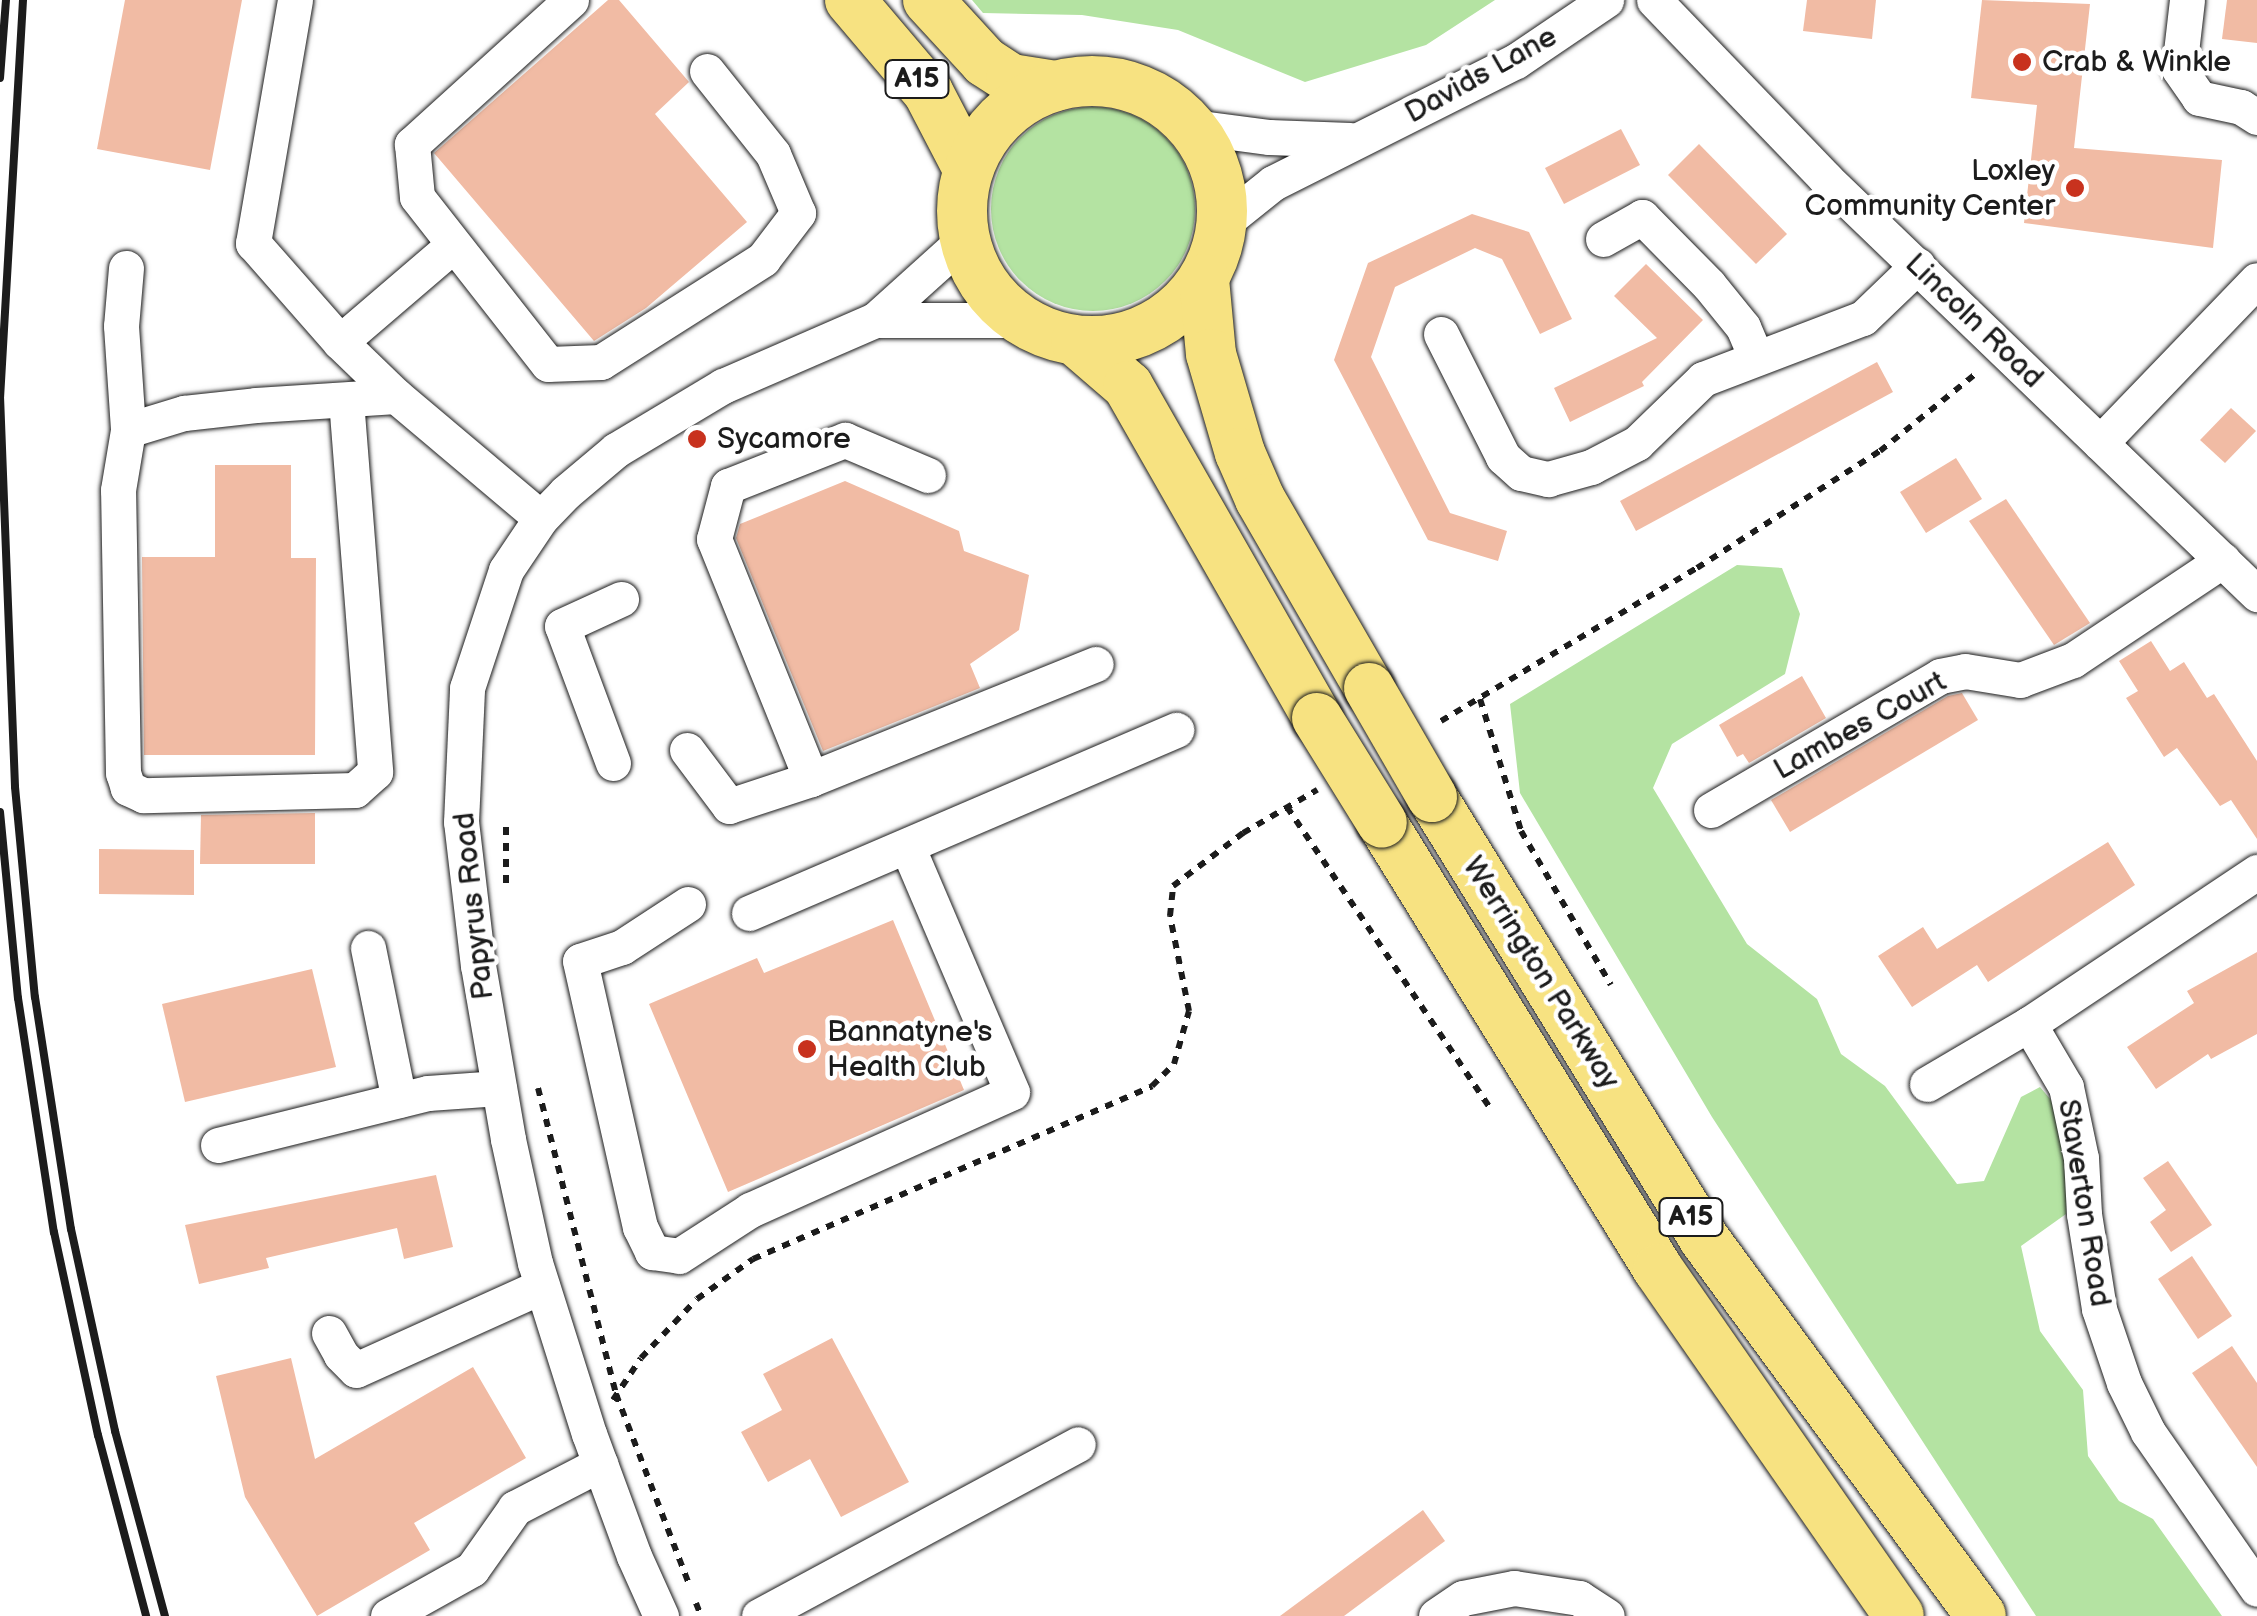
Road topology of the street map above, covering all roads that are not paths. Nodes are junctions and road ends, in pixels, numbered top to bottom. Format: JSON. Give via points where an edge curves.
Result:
{"nodes":[{"id":1,"x":295,"y":0,"type":"edge"},
{"id":2,"x":570,"y":0,"type":"edge"},
{"id":3,"x":850,"y":0,"type":"edge"},
{"id":4,"x":928,"y":0,"type":"edge"},
{"id":5,"x":1606,"y":0,"type":"edge"},
{"id":6,"x":1654,"y":0,"type":"edge"},
{"id":7,"x":2187,"y":0,"type":"edge"},
{"id":8,"x":707,"y":72,"type":"dead end"},
{"id":9,"x":1055,"y":86,"type":"junction"},
{"id":10,"x":2257,"y":117,"type":"edge"},
{"id":11,"x":1193,"y":127,"type":"junction"},
{"id":12,"x":1351,"y":140,"type":"junction"},
{"id":13,"x":968,"y":169,"type":"junction"},
{"id":14,"x":1223,"y":224,"type":"junction"},
{"id":15,"x":965,"y":239,"type":"junction"},
{"id":16,"x":1603,"y":239,"type":"dead end"},
{"id":17,"x":452,"y":246,"type":"junction"},
{"id":18,"x":1918,"y":265,"type":"junction"},
{"id":19,"x":126,"y":268,"type":"dead end"},
{"id":20,"x":1204,"y":279,"type":"junction"},
{"id":21,"x":2257,"y":280,"type":"edge"},
{"id":22,"x":875,"y":320,"type":"junction"},
{"id":23,"x":1020,"y":320,"type":"junction"},
{"id":24,"x":1441,"y":334,"type":"dead end"},
{"id":25,"x":1076,"y":340,"type":"junction"},
{"id":26,"x":340,"y":342,"type":"junction"},
{"id":27,"x":1756,"y":356,"type":"junction"},
{"id":28,"x":396,"y":396,"type":"junction"},
{"id":29,"x":346,"y":400,"type":"junction"},
{"id":30,"x":128,"y":430,"type":"junction"},
{"id":31,"x":2100,"y":443,"type":"junction"},
{"id":32,"x":928,"y":475,"type":"dead end"},
{"id":33,"x":540,"y":518,"type":"junction"},
{"id":34,"x":2223,"y":560,"type":"junction"},
{"id":35,"x":2257,"y":594,"type":"edge"},
{"id":36,"x":620,"y":599,"type":"dead end"},
{"id":37,"x":1096,"y":664,"type":"dead end"},
{"id":38,"x":1177,"y":730,"type":"dead end"},
{"id":39,"x":686,"y":750,"type":"dead end"},
{"id":40,"x":613,"y":763,"type":"dead end"},
{"id":41,"x":811,"y":779,"type":"junction"},
{"id":42,"x":1711,"y":810,"type":"dead end"},
{"id":43,"x":907,"y":846,"type":"junction"},
{"id":44,"x":2257,"y":872,"type":"edge"},
{"id":45,"x":688,"y":904,"type":"dead end"},
{"id":46,"x":749,"y":913,"type":"dead end"},
{"id":47,"x":368,"y":948,"type":"dead end"},
{"id":48,"x":2028,"y":1024,"type":"junction"},
{"id":49,"x":1927,"y":1084,"type":"dead end"},
{"id":50,"x":499,"y":1088,"type":"junction"},
{"id":51,"x":399,"y":1100,"type":"junction"},
{"id":52,"x":218,"y":1145,"type":"dead end"},
{"id":53,"x":542,"y":1286,"type":"junction"},
{"id":54,"x":329,"y":1332,"type":"dead end"},
{"id":55,"x":1078,"y":1444,"type":"dead end"},
{"id":56,"x":600,"y":1464,"type":"junction"},
{"id":57,"x":2257,"y":1588,"type":"edge"},
{"id":58,"x":388,"y":1616,"type":"edge"},
{"id":59,"x":661,"y":1616,"type":"edge"},
{"id":60,"x":758,"y":1616,"type":"edge"},
{"id":61,"x":1436,"y":1616,"type":"edge"},
{"id":62,"x":1607,"y":1616,"type":"edge"},
{"id":63,"x":1898,"y":1616,"type":"edge"},
{"id":64,"x":1981,"y":1616,"type":"edge"}],
"edges":[{"from":1,"to":26,"type":"street","via":[[254,243]]},
{"from":2,"to":17,"type":"street","via":[[412,144],[418,197]]},
{"from":3,"to":13,"type":"highway","number":"A15","via":[[928,92]]},
{"from":4,"to":9,"type":"highway","number":"A15","via":[[985,62],[1011,79]]},
{"from":5,"to":12,"type":"street","name":"Davids Lane","via":[[1516,61]]},
{"from":6,"to":18,"type":"street","name":"Lincoln Road"},
{"from":7,"to":10,"type":"street","via":[[2179,69],[2199,98]]},
{"from":8,"to":17,"type":"street","via":[[773,154],[798,212],[763,259],[600,362],[548,364]]},
{"from":9,"to":11,"type":"highway","via":[[1092,80],[1130,86],[1165,102]]},
{"from":9,"to":13,"type":"highway","via":[[1002,117]]},
{"from":11,"to":12,"type":"street","name":"Davids Lane"},
{"from":11,"to":14,"type":"highway","via":[[1212,156]]},
{"from":12,"to":14,"type":"street","name":"Davids Lane","via":[[1273,183]]},
{"from":13,"to":15,"type":"highway"},
{"from":14,"to":20,"type":"highway"},
{"from":15,"to":22,"type":"street","name":"Papyrus Road"},
{"from":15,"to":23,"type":"highway","via":[[994,298]]},
{"from":16,"to":27,"type":"street","via":[[1642,217],[1744,327]]},
{"from":17,"to":26,"type":"street"},
{"from":18,"to":27,"type":"street","via":[[1863,318]]},
{"from":18,"to":31,"type":"street","name":"Lincoln Road"},
{"from":19,"to":30,"type":"street","via":[[120,326]]},
{"from":20,"to":25,"type":"highway","via":[[1150,329],[1114,340]]},
{"from":20,"to":64,"type":"highway","name":"Werrington Parkway","number":"A15","bridge":true,"via":[[1211,354],[1240,454],[1369,688],[1705,1240]]},
{"from":21,"to":31,"type":"street"},
{"from":22,"to":23,"type":"street","name":"Papyrus Road"},
{"from":22,"to":33,"type":"street","name":"Papyrus Road","via":[[722,386],[616,450]]},
{"from":23,"to":25,"type":"highway"},
{"from":24,"to":27,"type":"street","via":[[1503,456],[1521,474],[1548,479],[1591,467],[1636,443],[1703,380]]},
{"from":25,"to":63,"type":"highway","name":"Werrington Parkway","number":"A15","bridge":true,"via":[[1128,386],[1317,718],[1658,1269]]},
{"from":26,"to":28,"type":"street"},
{"from":28,"to":29,"type":"street"},
{"from":28,"to":33,"type":"street"},
{"from":29,"to":30,"type":"street","via":[[184,413]]},
{"from":29,"to":30,"type":"street","via":[[375,772],[355,790],[143,796],[128,788],[118,490]]},
{"from":31,"to":34,"type":"street","name":"Lincoln Road"},
{"from":32,"to":41,"type":"street","via":[[844,440],[728,486],[714,539]]},
{"from":33,"to":50,"type":"street","name":"Papyrus Road","via":[[506,570],[467,688],[461,822]]},
{"from":34,"to":35,"type":"street","name":"Lincoln Road"},
{"from":34,"to":42,"type":"street","name":"Lambes Court","via":[[2073,660],[2020,680],[1965,671],[1940,676]]},
{"from":36,"to":40,"type":"street","via":[[562,626]]},
{"from":37,"to":41,"type":"street"},
{"from":38,"to":43,"type":"street"},
{"from":39,"to":41,"type":"street","via":[[729,806]]},
{"from":43,"to":45,"type":"street","via":[[1012,1092],[750,1210],[679,1256],[652,1252],[640,1226],[580,961],[622,948]]},
{"from":43,"to":46,"type":"street"},
{"from":44,"to":48,"type":"street"},
{"from":47,"to":51,"type":"street"},
{"from":48,"to":49,"type":"street"},
{"from":48,"to":57,"type":"street","name":"Staverton Road","via":[[2066,1087],[2098,1309],[2124,1383],[2148,1432]]},
{"from":50,"to":51,"type":"street"},
{"from":50,"to":53,"type":"street","name":"Papyrus Road"},
{"from":51,"to":52,"type":"street"},
{"from":53,"to":54,"type":"street","via":[[356,1370]]},
{"from":53,"to":56,"type":"street","name":"Papyrus Road"},
{"from":55,"to":60,"type":"street"},
{"from":56,"to":58,"type":"street","via":[[515,1508],[472,1569]]},
{"from":56,"to":59,"type":"street","name":"Papyrus Road"},
{"from":61,"to":62,"type":"street","via":[[1463,1598],[1514,1588],[1579,1598]]}]}
